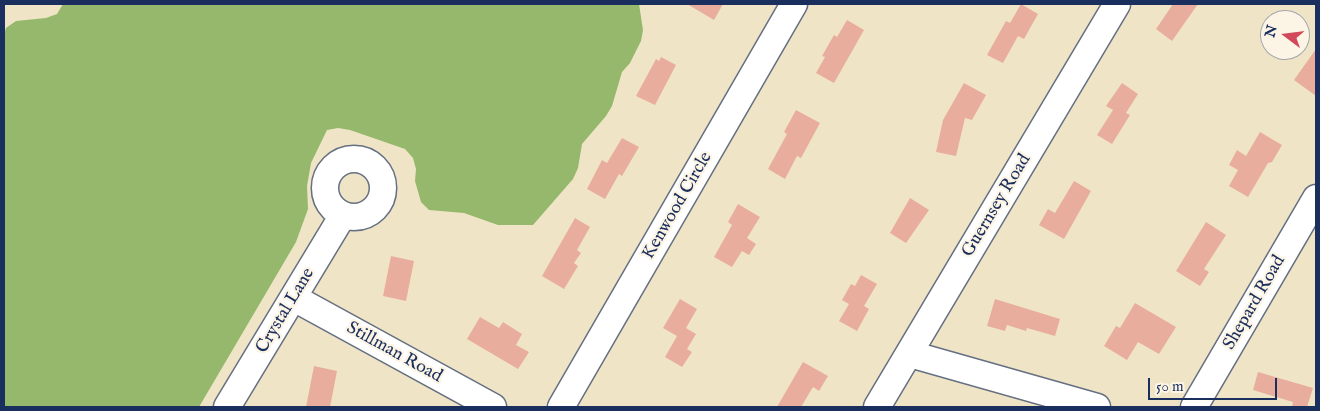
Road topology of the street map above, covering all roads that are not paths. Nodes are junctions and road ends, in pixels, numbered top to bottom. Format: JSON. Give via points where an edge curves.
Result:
{"nodes":[{"id":1,"x":794,"y":4,"type":"edge"},
{"id":2,"x":1117,"y":4,"type":"edge"},
{"id":3,"x":1316,"y":198,"type":"edge"},
{"id":4,"x":343,"y":215,"type":"dead end"},
{"id":5,"x":294,"y":298,"type":"junction"},
{"id":6,"x":910,"y":354,"type":"junction"},
{"id":7,"x":228,"y":407,"type":"edge"},
{"id":8,"x":493,"y":407,"type":"edge"},
{"id":9,"x":561,"y":407,"type":"edge"},
{"id":10,"x":877,"y":407,"type":"edge"},
{"id":11,"x":1097,"y":407,"type":"edge"},
{"id":12,"x":1194,"y":407,"type":"edge"}],
"edges":[{"from":1,"to":9,"type":"street","name":"Kenwood Circle"},
{"from":2,"to":6,"type":"street","name":"Guernsey Road"},
{"from":3,"to":12,"type":"street","name":"Shepard Road"},
{"from":4,"to":5,"type":"street","name":"Crystal Lane"},
{"from":5,"to":7,"type":"street","name":"Crystal Lane"},
{"from":5,"to":8,"type":"street","name":"Stillman Road"},
{"from":6,"to":10,"type":"street","name":"Guernsey Road"},
{"from":6,"to":11,"type":"street"}]}
